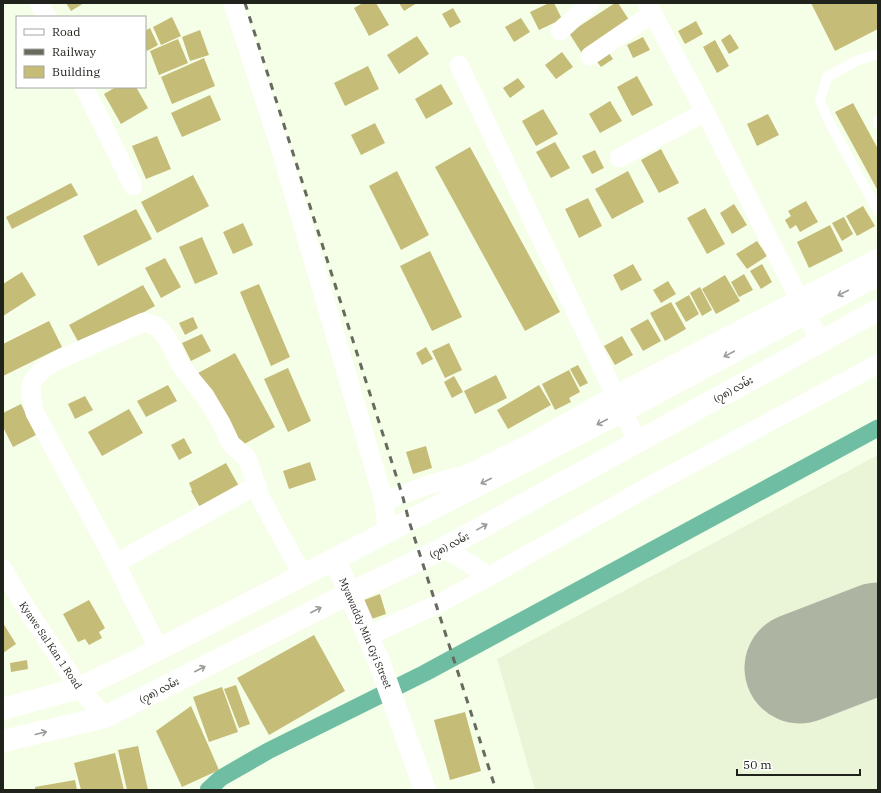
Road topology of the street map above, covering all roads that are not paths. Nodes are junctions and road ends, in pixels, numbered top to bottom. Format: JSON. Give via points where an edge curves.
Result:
{"nodes":[{"id":1,"x":39,"y":3,"type":"edge"},
{"id":2,"x":233,"y":3,"type":"edge"},
{"id":3,"x":590,"y":3,"type":"edge"},
{"id":4,"x":650,"y":8,"type":"edge"},
{"id":5,"x":46,"y":16,"type":"edge"},
{"id":6,"x":560,"y":31,"type":"dead end"},
{"id":7,"x":878,"y":54,"type":"edge"},
{"id":8,"x":590,"y":56,"type":"dead end"},
{"id":9,"x":459,"y":65,"type":"dead end"},
{"id":10,"x":85,"y":88,"type":"edge"},
{"id":11,"x":705,"y":112,"type":"junction"},
{"id":12,"x":878,"y":120,"type":"edge"},
{"id":13,"x":878,"y":124,"type":"edge"},
{"id":14,"x":619,"y":158,"type":"dead end"},
{"id":15,"x":133,"y":186,"type":"dead end"},
{"id":16,"x":878,"y":211,"type":"edge"},
{"id":17,"x":878,"y":258,"type":"edge"},
{"id":18,"x":878,"y":275,"type":"edge"},
{"id":19,"x":803,"y":306,"type":"junction"},
{"id":20,"x":878,"y":310,"type":"edge"},
{"id":21,"x":820,"y":342,"type":"junction"},
{"id":22,"x":878,"y":364,"type":"edge"},
{"id":23,"x":619,"y":403,"type":"junction"},
{"id":24,"x":637,"y":441,"type":"junction"},
{"id":25,"x":257,"y":485,"type":"junction"},
{"id":26,"x":384,"y":502,"type":"junction"},
{"id":27,"x":387,"y":532,"type":"junction"},
{"id":28,"x":444,"y":548,"type":"junction"},
{"id":29,"x":335,"y":560,"type":"junction"},
{"id":30,"x":116,"y":563,"type":"junction"},
{"id":31,"x":3,"y":569,"type":"edge"},
{"id":32,"x":303,"y":576,"type":"junction"},
{"id":33,"x":490,"y":576,"type":"junction"},
{"id":34,"x":350,"y":593,"type":"junction"},
{"id":35,"x":367,"y":636,"type":"junction"},
{"id":36,"x":159,"y":650,"type":"junction"},
{"id":37,"x":79,"y":688,"type":"junction"},
{"id":38,"x":3,"y":709,"type":"edge"},
{"id":39,"x":105,"y":717,"type":"junction"},
{"id":40,"x":3,"y":741,"type":"edge"},
{"id":41,"x":425,"y":790,"type":"edge"}],
"edges":[{"from":1,"to":5,"type":"street"},
{"from":2,"to":26,"type":"street","via":[[279,144]]},
{"from":3,"to":6,"type":"street"},
{"from":4,"to":8,"type":"street"},
{"from":4,"to":11,"type":"street"},
{"from":7,"to":16,"type":"lane","via":[[856,61],[827,77],[820,100],[828,120]]},
{"from":9,"to":23,"type":"street"},
{"from":10,"to":15,"type":"street"},
{"from":11,"to":14,"type":"street"},
{"from":11,"to":19,"type":"street"},
{"from":12,"to":13,"type":"lane"},
{"from":17,"to":19,"type":"street"},
{"from":18,"to":19,"type":"main road","one_way":true},
{"from":19,"to":21,"type":"street"},
{"from":19,"to":23,"type":"main road"},
{"from":20,"to":21,"type":"main road","name":"(၇၈) လမ်း"},
{"from":21,"to":24,"type":"main road","name":"(၇၈) လမ်း"},
{"from":22,"to":33,"type":"street","via":[[648,487]]},
{"from":23,"to":24,"type":"street"},
{"from":23,"to":26,"type":"street","via":[[468,474],[431,484]]},
{"from":23,"to":27,"type":"main road","one_way":true},
{"from":28,"to":24,"type":"main road","name":"(၇၈) လမ်း","one_way":true},
{"from":25,"to":30,"type":"street"},
{"from":25,"to":30,"type":"street","via":[[247,458],[231,444],[205,396],[187,374],[168,340],[156,326],[144,322],[56,361],[42,370],[31,384],[35,414]]},
{"from":25,"to":32,"type":"street","via":[[261,499]]},
{"from":26,"to":27,"type":"street"},
{"from":27,"to":29,"type":"main road"},
{"from":28,"to":33,"type":"street"},
{"from":28,"to":34,"type":"main road","name":"(၇၈) လမ်း"},
{"from":29,"to":32,"type":"main road"},
{"from":29,"to":34,"type":"main road","name":"Myawaddy Min Gyi Street"},
{"from":30,"to":36,"type":"street"},
{"from":31,"to":37,"type":"street","name":"Kyawe Sal Kan 1 Road"},
{"from":32,"to":36,"type":"main road"},
{"from":33,"to":35,"type":"street","via":[[436,605]]},
{"from":34,"to":35,"type":"main road","name":"Myawaddy Min Gyi Street"},
{"from":39,"to":34,"type":"main road","name":"(၇၈) လမ်း","one_way":true},
{"from":35,"to":41,"type":"main road","name":"Myawaddy Min Gyi Street","via":[[383,672]]},
{"from":36,"to":37,"type":"main road"},
{"from":37,"to":38,"type":"main road"},
{"from":37,"to":39,"type":"street","name":"Kyawe Sal Kan 1 Road"},
{"from":40,"to":39,"type":"main road","name":"(၇၈) လမ်း","one_way":true}]}
